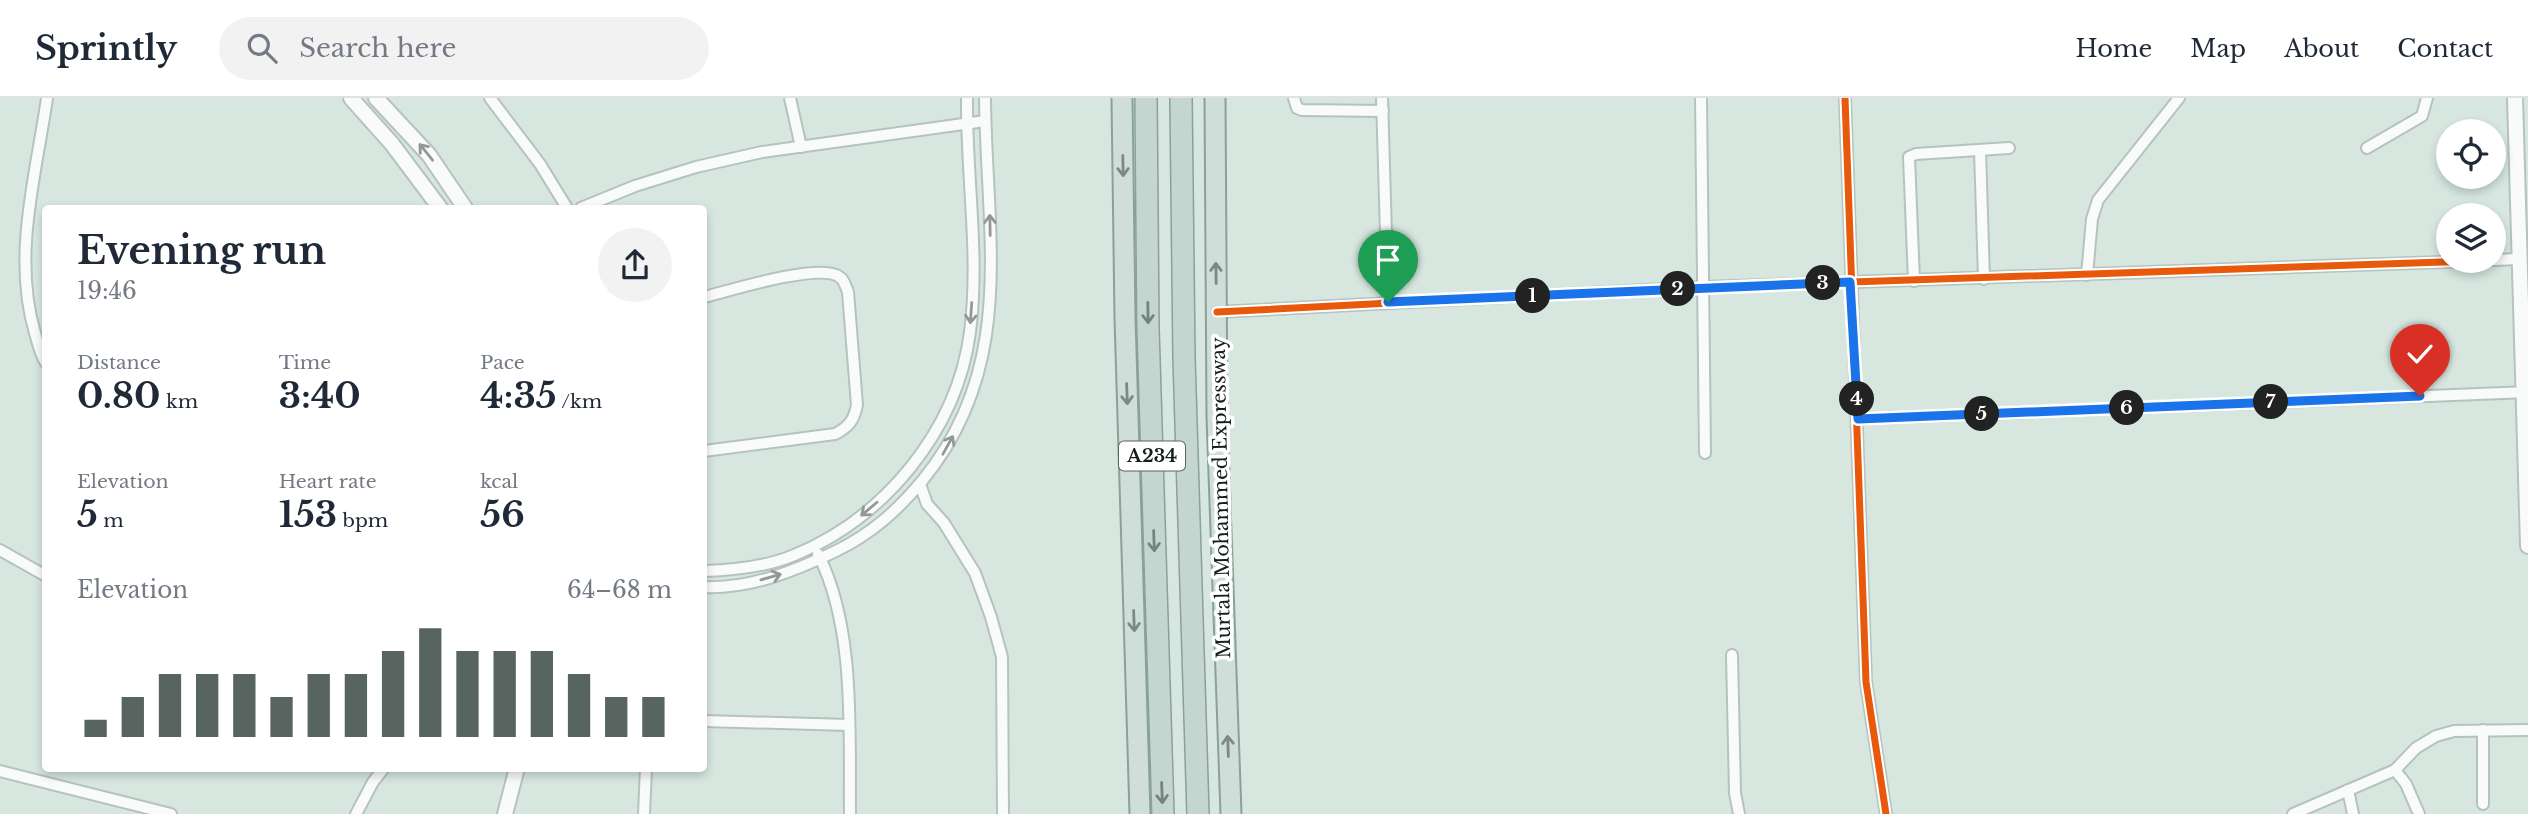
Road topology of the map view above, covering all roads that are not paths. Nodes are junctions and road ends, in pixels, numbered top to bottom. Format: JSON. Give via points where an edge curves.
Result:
{"nodes":[{"id":1,"x":47,"y":98,"type":"edge"},
{"id":2,"x":351,"y":98,"type":"edge"},
{"id":3,"x":376,"y":98,"type":"edge"},
{"id":4,"x":490,"y":98,"type":"edge"},
{"id":5,"x":790,"y":98,"type":"edge"},
{"id":6,"x":967,"y":98,"type":"edge"},
{"id":7,"x":985,"y":98,"type":"edge"},
{"id":8,"x":1146,"y":98,"type":"edge"},
{"id":9,"x":1181,"y":98,"type":"edge"},
{"id":10,"x":1215,"y":98,"type":"edge"},
{"id":11,"x":1294,"y":98,"type":"edge"},
{"id":12,"x":1382,"y":98,"type":"edge"},
{"id":13,"x":1701,"y":98,"type":"edge"},
{"id":14,"x":1845,"y":98,"type":"edge"},
{"id":15,"x":2179,"y":98,"type":"edge"},
{"id":16,"x":2427,"y":98,"type":"edge"},
{"id":17,"x":2515,"y":98,"type":"edge"},
{"id":18,"x":1122,"y":101,"type":"edge"},
{"id":19,"x":1383,"y":111,"type":"junction"},
{"id":20,"x":985,"y":121,"type":"junction"},
{"id":21,"x":967,"y":122,"type":"junction"},
{"id":22,"x":802,"y":148,"type":"junction"},
{"id":23,"x":2009,"y":148,"type":"dead end"},
{"id":24,"x":2367,"y":148,"type":"dead end"},
{"id":25,"x":1980,"y":150,"type":"junction"},
{"id":26,"x":438,"y":205,"type":"edge"},
{"id":27,"x":463,"y":205,"type":"edge"},
{"id":28,"x":565,"y":205,"type":"edge"},
{"id":29,"x":588,"y":205,"type":"edge"},
{"id":30,"x":2518,"y":259,"type":"junction"},
{"id":31,"x":2506,"y":260,"type":"edge"},
{"id":32,"x":2436,"y":262,"type":"edge"},
{"id":33,"x":2087,"y":275,"type":"junction"},
{"id":34,"x":1984,"y":279,"type":"junction"},
{"id":35,"x":1914,"y":281,"type":"junction"},
{"id":36,"x":1850,"y":282,"type":"junction"},
{"id":37,"x":1703,"y":288,"type":"junction"},
{"id":38,"x":707,"y":296,"type":"edge"},
{"id":39,"x":1388,"y":302,"type":"junction"},
{"id":40,"x":1217,"y":312,"type":"junction"},
{"id":41,"x":42,"y":351,"type":"edge"},
{"id":42,"x":2525,"y":392,"type":"edge"},
{"id":43,"x":1858,"y":419,"type":"junction"},
{"id":44,"x":707,"y":451,"type":"edge"},
{"id":45,"x":1705,"y":453,"type":"dead end"},
{"id":46,"x":920,"y":484,"type":"junction"},
{"id":47,"x":908,"y":499,"type":"junction"},
{"id":48,"x":927,"y":504,"type":"junction"},
{"id":49,"x":813,"y":546,"type":"junction"},
{"id":50,"x":2528,"y":546,"type":"edge"},
{"id":51,"x":0,"y":550,"type":"edge"},
{"id":52,"x":820,"y":559,"type":"junction"},
{"id":53,"x":707,"y":571,"type":"edge"},
{"id":54,"x":42,"y":574,"type":"edge"},
{"id":55,"x":707,"y":587,"type":"edge"},
{"id":56,"x":1732,"y":655,"type":"dead end"},
{"id":57,"x":707,"y":721,"type":"edge"},
{"id":58,"x":849,"y":725,"type":"junction"},
{"id":59,"x":2483,"y":730,"type":"junction"},
{"id":60,"x":2528,"y":730,"type":"edge"},
{"id":61,"x":2395,"y":770,"type":"junction"},
{"id":62,"x":0,"y":771,"type":"edge"},
{"id":63,"x":47,"y":772,"type":"edge"},
{"id":64,"x":381,"y":772,"type":"edge"},
{"id":65,"x":516,"y":772,"type":"edge"},
{"id":66,"x":646,"y":772,"type":"edge"},
{"id":67,"x":45,"y":781,"type":"junction"},
{"id":68,"x":2348,"y":790,"type":"junction"},
{"id":69,"x":2483,"y":804,"type":"dead end"},
{"id":70,"x":2356,"y":812,"type":"edge"},
{"id":71,"x":171,"y":814,"type":"edge"},
{"id":72,"x":356,"y":814,"type":"edge"},
{"id":73,"x":505,"y":814,"type":"edge"},
{"id":74,"x":644,"y":814,"type":"edge"},
{"id":75,"x":850,"y":814,"type":"edge"},
{"id":76,"x":1003,"y":814,"type":"edge"},
{"id":77,"x":1140,"y":814,"type":"edge"},
{"id":78,"x":1163,"y":814,"type":"edge"},
{"id":79,"x":1198,"y":814,"type":"edge"},
{"id":80,"x":1231,"y":814,"type":"edge"},
{"id":81,"x":1739,"y":814,"type":"edge"},
{"id":82,"x":1886,"y":814,"type":"edge"},
{"id":83,"x":2293,"y":814,"type":"edge"},
{"id":84,"x":2420,"y":814,"type":"edge"}],
"edges":[{"from":1,"to":41,"type":"street","via":[[26,233],[26,291]]},
{"from":2,"to":26,"type":"street"},
{"from":27,"to":3,"type":"street","one_way":true,"via":[[429,155]]},
{"from":4,"to":28,"type":"street"},
{"from":5,"to":22,"type":"street"},
{"from":6,"to":21,"type":"street"},
{"from":7,"to":20,"type":"street"},
{"from":8,"to":78,"type":"highway","number":"A234","one_way":true},
{"from":9,"to":79,"type":"highway","name":"Murtala Mohammed Expressway","number":"A234"},
{"from":40,"to":10,"type":"highway","name":"Murtala Mohammed Expressway","one_way":true},
{"from":11,"to":19,"type":"street","via":[[1302,110]]},
{"from":12,"to":19,"type":"street"},
{"from":13,"to":37,"type":"street"},
{"from":14,"to":36,"type":"street"},
{"from":15,"to":33,"type":"street","via":[[2098,200]]},
{"from":16,"to":24,"type":"street","via":[[2422,116]]},
{"from":17,"to":30,"type":"street"},
{"from":18,"to":77,"type":"highway","one_way":true},
{"from":19,"to":39,"type":"street"},
{"from":20,"to":21,"type":"street"},
{"from":46,"to":20,"type":"street","one_way":true,"via":[[938,463],[962,418],[978,379],[986,337],[992,293]]},
{"from":21,"to":22,"type":"street"},
{"from":21,"to":49,"type":"street","one_way":true,"via":[[973,285],[970,333],[960,375],[925,450],[895,487]]},
{"from":22,"to":29,"type":"street","via":[[696,167]]},
{"from":23,"to":25,"type":"street"},
{"from":25,"to":34,"type":"street"},
{"from":25,"to":35,"type":"street","via":[[1909,157]]},
{"from":30,"to":31,"type":"street"},
{"from":30,"to":42,"type":"street"},
{"from":32,"to":33,"type":"street"},
{"from":33,"to":34,"type":"street"},
{"from":34,"to":35,"type":"street"},
{"from":35,"to":36,"type":"street"},
{"from":36,"to":37,"type":"street"},
{"from":36,"to":43,"type":"street"},
{"from":37,"to":39,"type":"street"},
{"from":37,"to":45,"type":"street"},
{"from":38,"to":44,"type":"street","via":[[817,271],[844,280],[857,404],[855,418],[835,434]]},
{"from":39,"to":40,"type":"street"},
{"from":80,"to":40,"type":"highway","name":"Murtala Mohammed Expressway","one_way":true},
{"from":42,"to":43,"type":"street"},
{"from":42,"to":50,"type":"street"},
{"from":43,"to":82,"type":"street","via":[[1866,682]]},
{"from":46,"to":47,"type":"street"},
{"from":46,"to":48,"type":"street"},
{"from":47,"to":48,"type":"street"},
{"from":47,"to":52,"type":"street","via":[[856,542]]},
{"from":48,"to":76,"type":"street","via":[[975,573],[1002,657]]},
{"from":49,"to":52,"type":"street"},
{"from":49,"to":53,"type":"street","via":[[755,566]]},
{"from":51,"to":54,"type":"street"},
{"from":55,"to":52,"type":"street","one_way":true,"via":[[771,578]]},
{"from":52,"to":58,"type":"street","via":[[842,633]]},
{"from":56,"to":81,"type":"street"},
{"from":57,"to":58,"type":"street"},
{"from":58,"to":75,"type":"street"},
{"from":59,"to":60,"type":"street"},
{"from":59,"to":61,"type":"street","via":[[2436,736],[2416,748]]},
{"from":59,"to":69,"type":"street"},
{"from":61,"to":68,"type":"street"},
{"from":61,"to":84,"type":"street"},
{"from":62,"to":67,"type":"street"},
{"from":63,"to":67,"type":"street"},
{"from":64,"to":72,"type":"street"},
{"from":65,"to":73,"type":"street"},
{"from":66,"to":74,"type":"street"},
{"from":67,"to":71,"type":"street"},
{"from":68,"to":70,"type":"street"},
{"from":68,"to":83,"type":"street"}]}
